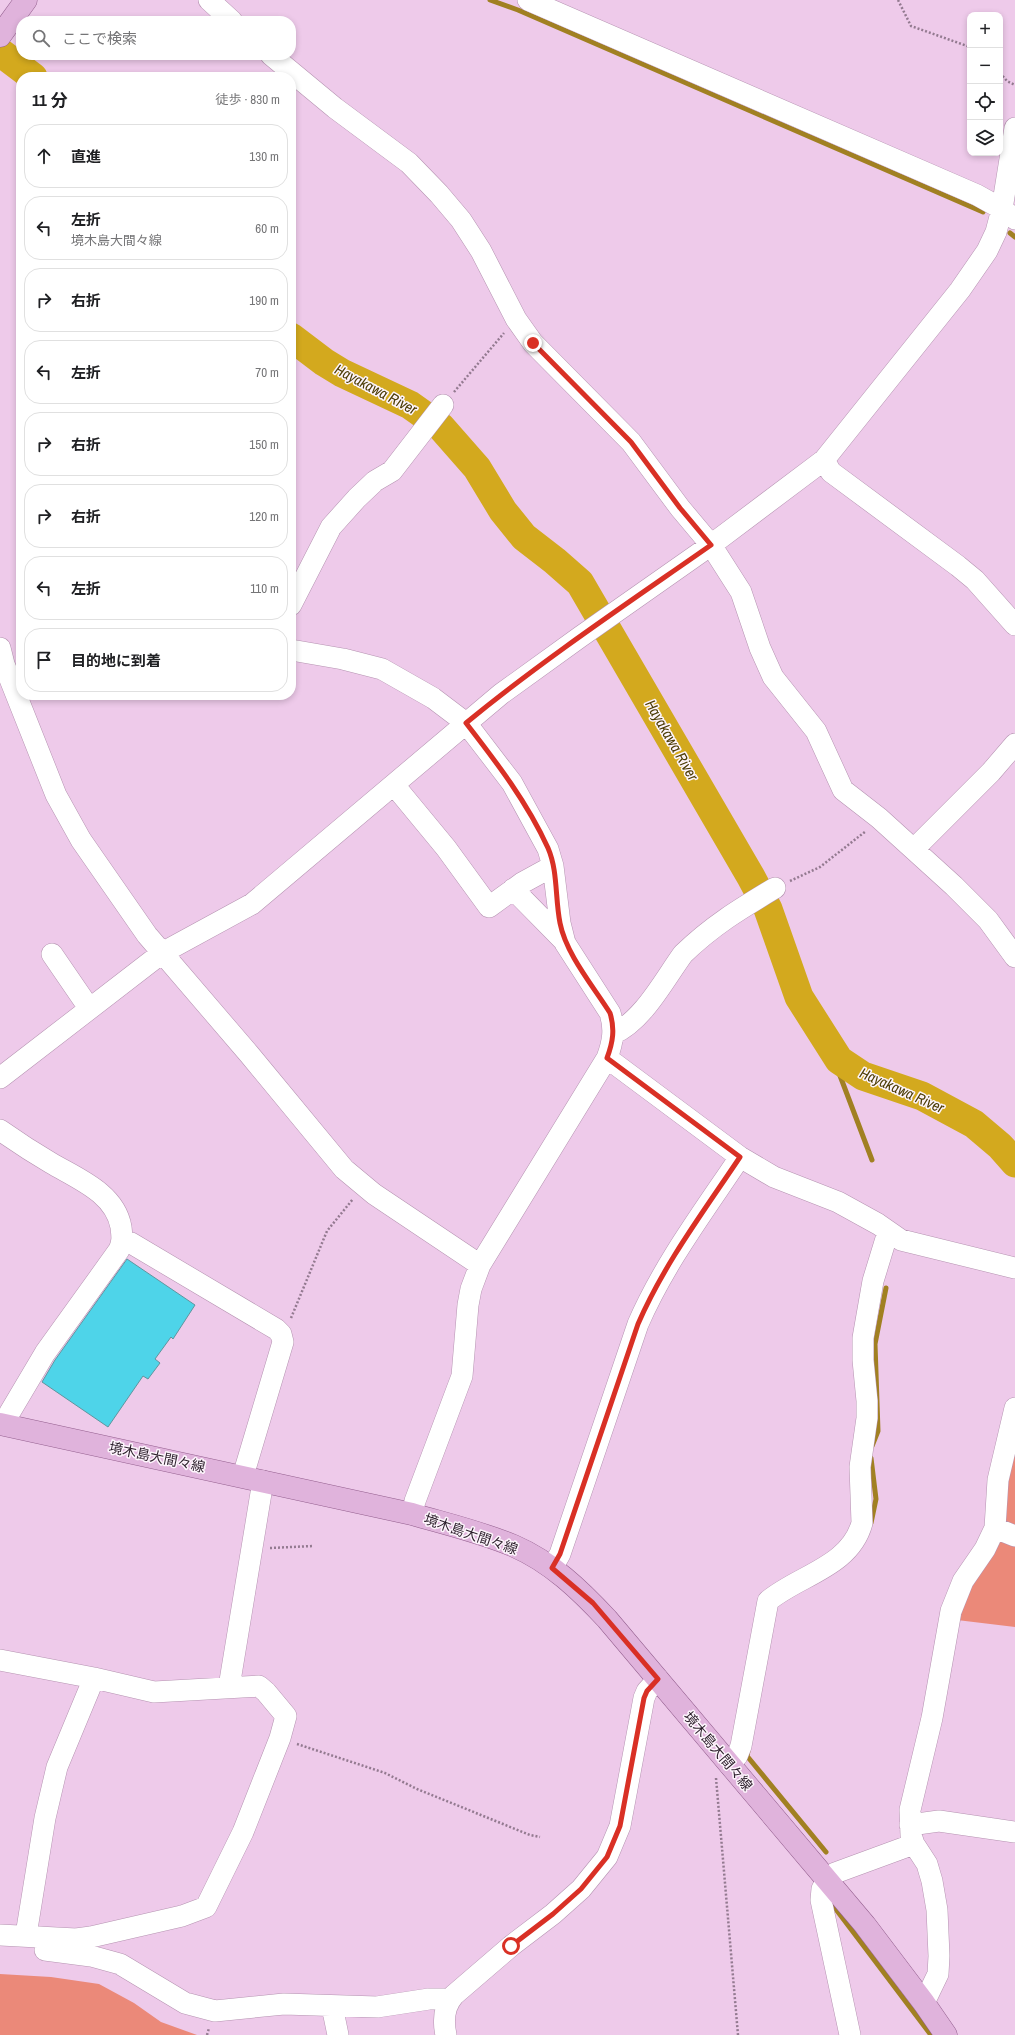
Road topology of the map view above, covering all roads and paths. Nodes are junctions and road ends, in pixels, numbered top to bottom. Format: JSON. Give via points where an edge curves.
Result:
{"nodes":[{"id":1,"x":26,"y":0,"type":"edge"},
{"id":2,"x":209,"y":0,"type":"edge"},
{"id":3,"x":528,"y":0,"type":"edge"},
{"id":4,"x":898,"y":0,"type":"edge"},
{"id":5,"x":227,"y":16,"type":"edge"},
{"id":6,"x":1,"y":34,"type":"edge"},
{"id":7,"x":967,"y":46,"type":"edge"},
{"id":8,"x":277,"y":60,"type":"edge"},
{"id":9,"x":292,"y":72,"type":"edge"},
{"id":10,"x":296,"y":76,"type":"edge"},
{"id":11,"x":1003,"y":76,"type":"edge"},
{"id":12,"x":1015,"y":85,"type":"edge"},
{"id":13,"x":1015,"y":128,"type":"edge"},
{"id":14,"x":1008,"y":214,"type":"edge"},
{"id":15,"x":516,"y":319,"type":"junction"},
{"id":16,"x":443,"y":405,"type":"joint"},
{"id":17,"x":824,"y":460,"type":"junction"},
{"id":18,"x":711,"y":545,"type":"junction"},
{"id":19,"x":296,"y":595,"type":"edge"},
{"id":20,"x":1015,"y":626,"type":"edge"},
{"id":21,"x":296,"y":651,"type":"edge"},
{"id":22,"x":6,"y":659,"type":"edge"},
{"id":23,"x":16,"y":686,"type":"edge"},
{"id":24,"x":21,"y":700,"type":"edge"},
{"id":25,"x":466,"y":723,"type":"junction"},
{"id":26,"x":1015,"y":744,"type":"edge"},
{"id":27,"x":394,"y":785,"type":"junction"},
{"id":28,"x":879,"y":818,"type":"junction"},
{"id":29,"x":914,"y":849,"type":"junction"},
{"id":30,"x":553,"y":866,"type":"junction"},
{"id":31,"x":775,"y":888,"type":"joint"},
{"id":32,"x":514,"y":889,"type":"junction"},
{"id":33,"x":565,"y":943,"type":"junction"},
{"id":34,"x":162,"y":953,"type":"junction"},
{"id":35,"x":52,"y":954,"type":"dead end"},
{"id":36,"x":1015,"y":958,"type":"edge"},
{"id":37,"x":89,"y":1008,"type":"junction"},
{"id":38,"x":613,"y":1034,"type":"junction"},
{"id":39,"x":607,"y":1058,"type":"junction"},
{"id":40,"x":0,"y":1078,"type":"edge"},
{"id":41,"x":0,"y":1130,"type":"edge"},
{"id":42,"x":740,"y":1157,"type":"junction"},
{"id":43,"x":362,"y":1184,"type":"junction"},
{"id":44,"x":888,"y":1232,"type":"junction"},
{"id":45,"x":123,"y":1241,"type":"junction"},
{"id":46,"x":480,"y":1265,"type":"junction"},
{"id":47,"x":1015,"y":1268,"type":"edge"},
{"id":48,"x":281,"y":1334,"type":"junction"},
{"id":49,"x":1015,"y":1408,"type":"edge"},
{"id":50,"x":3,"y":1425,"type":"edge"},
{"id":51,"x":253,"y":1478,"type":"junction"},
{"id":52,"x":412,"y":1514,"type":"junction"},
{"id":53,"x":995,"y":1528,"type":"junction"},
{"id":54,"x":1015,"y":1536,"type":"edge"},
{"id":55,"x":313,"y":1546,"type":"dead end"},
{"id":56,"x":252,"y":1548,"type":"junction"},
{"id":57,"x":552,"y":1568,"type":"junction"},
{"id":58,"x":0,"y":1660,"type":"edge"},
{"id":59,"x":94,"y":1678,"type":"junction"},
{"id":60,"x":658,"y":1679,"type":"junction"},
{"id":61,"x":229,"y":1687,"type":"junction"},
{"id":62,"x":280,"y":1738,"type":"junction"},
{"id":63,"x":726,"y":1760,"type":"junction"},
{"id":64,"x":1015,"y":1832,"type":"edge"},
{"id":65,"x":912,"y":1835,"type":"junction"},
{"id":66,"x":540,"y":1837,"type":"dead end"},
{"id":67,"x":827,"y":1880,"type":"junction"},
{"id":68,"x":0,"y":1935,"type":"edge"},
{"id":69,"x":26,"y":1935,"type":"junction"},
{"id":70,"x":0,"y":1948,"type":"edge"},
{"id":71,"x":448,"y":2002,"type":"junction"},
{"id":72,"x":924,"y":2003,"type":"junction"},
{"id":73,"x":332,"y":2006,"type":"junction"},
{"id":74,"x":338,"y":2035,"type":"edge"},
{"id":75,"x":446,"y":2035,"type":"edge"},
{"id":76,"x":738,"y":2035,"type":"edge"},
{"id":77,"x":850,"y":2035,"type":"edge"},
{"id":78,"x":946,"y":2035,"type":"edge"}],
"edges":[{"from":1,"to":6,"type":"main road"},
{"from":2,"to":5,"type":"street"},
{"from":3,"to":14,"type":"street","via":[[962,189]]},
{"from":4,"to":7,"type":"path","via":[[911,26]]},
{"from":8,"to":9,"type":"street"},
{"from":10,"to":15,"type":"street","via":[[409,163],[439,194],[461,220],[481,251]]},
{"from":11,"to":12,"type":"path"},
{"from":13,"to":14,"type":"street"},
{"from":14,"to":17,"type":"street","via":[[987,251],[960,290]]},
{"from":15,"to":16,"type":"path"},
{"from":15,"to":18,"type":"street","via":[[533,343],[631,442]]},
{"from":16,"to":19,"type":"street","via":[[392,471],[357,498],[331,527]]},
{"from":17,"to":18,"type":"street"},
{"from":17,"to":20,"type":"street","via":[[831,472],[975,580]]},
{"from":18,"to":25,"type":"street","via":[[501,694]]},
{"from":18,"to":28,"type":"street","via":[[741,592],[773,677],[816,731],[843,790]]},
{"from":21,"to":25,"type":"street","via":[[382,669],[433,698]]},
{"from":22,"to":23,"type":"street"},
{"from":24,"to":34,"type":"street","via":[[56,795],[81,840]]},
{"from":25,"to":27,"type":"street"},
{"from":25,"to":30,"type":"street","via":[[512,782],[548,849]]},
{"from":26,"to":29,"type":"street","via":[[991,772]]},
{"from":27,"to":32,"type":"street","via":[[446,848],[489,907]]},
{"from":27,"to":34,"type":"street","via":[[252,904]]},
{"from":28,"to":29,"type":"street"},
{"from":28,"to":31,"type":"path","via":[[852,844],[820,867]]},
{"from":29,"to":36,"type":"street","via":[[988,920]]},
{"from":30,"to":32,"type":"street"},
{"from":30,"to":33,"type":"street"},
{"from":31,"to":38,"type":"street","via":[[721,920],[683,954],[641,1013],[630,1025]]},
{"from":32,"to":33,"type":"street"},
{"from":33,"to":38,"type":"street","via":[[610,1013]]},
{"from":34,"to":37,"type":"street"},
{"from":34,"to":43,"type":"street","via":[[344,1169]]},
{"from":35,"to":37,"type":"street"},
{"from":37,"to":40,"type":"street"},
{"from":38,"to":39,"type":"street"},
{"from":39,"to":42,"type":"street"},
{"from":39,"to":46,"type":"street"},
{"from":41,"to":45,"type":"street","via":[[91,1186],[104,1197],[119,1219]]},
{"from":42,"to":44,"type":"street","via":[[774,1177],[838,1202]]},
{"from":42,"to":57,"type":"street","via":[[666,1267],[648,1302],[560,1554]]},
{"from":43,"to":46,"type":"street"},
{"from":43,"to":48,"type":"path","via":[[328,1231],[289,1323]]},
{"from":44,"to":47,"type":"street","via":[[914,1244]]},
{"from":44,"to":63,"type":"street","via":[[873,1281],[863,1338],[867,1418],[860,1466],[860,1531],[856,1540],[840,1557],[768,1601],[741,1746],[737,1756]]},
{"from":45,"to":48,"type":"street","via":[[131,1243]]},
{"from":45,"to":50,"type":"street","via":[[46,1352]]},
{"from":46,"to":52,"type":"street","via":[[470,1289],[462,1376]]},
{"from":48,"to":51,"type":"street","via":[[283,1342]]},
{"from":49,"to":53,"type":"street","via":[[998,1480]]},
{"from":50,"to":51,"type":"main road","name":"境木島大間々線"},
{"from":51,"to":52,"type":"main road","name":"境木島大間々線"},
{"from":51,"to":56,"type":"street"},
{"from":52,"to":57,"type":"main road","name":"境木島大間々線","via":[[514,1546]]},
{"from":53,"to":54,"type":"street"},
{"from":53,"to":65,"type":"street","via":[[985,1549],[963,1581],[951,1611],[936,1698],[910,1810]]},
{"from":55,"to":56,"type":"path"},
{"from":56,"to":61,"type":"street"},
{"from":57,"to":60,"type":"main road","name":"境木島大間々線","via":[[593,1603]]},
{"from":58,"to":59,"type":"street"},
{"from":59,"to":61,"type":"street","via":[[154,1692]]},
{"from":59,"to":69,"type":"street","via":[[57,1766],[45,1818]]},
{"from":60,"to":63,"type":"main road","name":"境木島大間々線"},
{"from":60,"to":71,"type":"street","via":[[644,1698],[620,1826],[607,1857],[581,1889],[470,1980]]},
{"from":61,"to":62,"type":"street","via":[[259,1686],[266,1692],[286,1716]]},
{"from":62,"to":66,"type":"path","via":[[385,1773],[417,1790]]},
{"from":62,"to":69,"type":"street","via":[[242,1832],[206,1907],[182,1916],[91,1937],[76,1939]]},
{"from":63,"to":67,"type":"main road","name":"境木島大間々線"},
{"from":63,"to":76,"type":"path","via":[[716,1771]]},
{"from":64,"to":65,"type":"street","via":[[939,1820]]},
{"from":65,"to":67,"type":"street","via":[[835,1872]]},
{"from":65,"to":72,"type":"street","via":[[927,1864],[937,1910],[938,1974]]},
{"from":67,"to":72,"type":"main road","name":"境木島大間々線"},
{"from":67,"to":77,"type":"street","via":[[821,1900]]},
{"from":68,"to":69,"type":"street"},
{"from":70,"to":73,"type":"street","via":[[91,1956],[120,1964],[186,2003],[215,2011],[284,2004]]},
{"from":71,"to":73,"type":"street","via":[[444,1999],[429,1999],[389,2006]]},
{"from":71,"to":75,"type":"street","via":[[445,2012]]},
{"from":72,"to":78,"type":"main road","name":"境木島大間々線"},
{"from":73,"to":74,"type":"street"}]}
